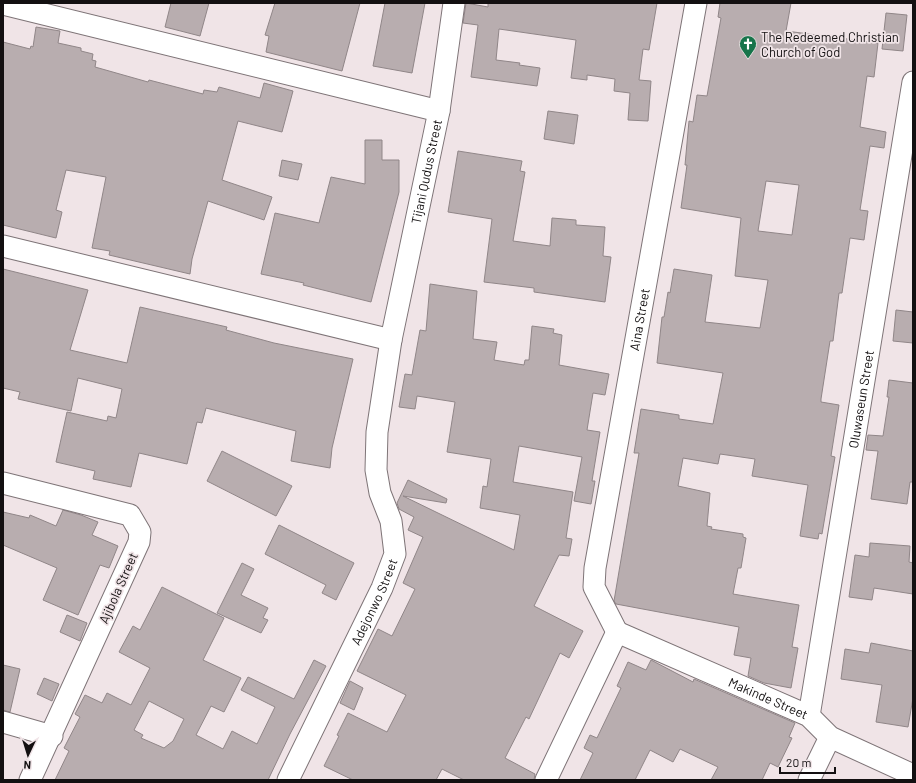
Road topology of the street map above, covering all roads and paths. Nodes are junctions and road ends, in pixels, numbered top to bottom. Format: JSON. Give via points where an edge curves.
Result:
{"nodes":[{"id":1,"x":454,"y":3,"type":"edge"},
{"id":2,"x":696,"y":3,"type":"edge"},
{"id":3,"x":3,"y":4,"type":"edge"},
{"id":4,"x":913,"y":82,"type":"edge"},
{"id":5,"x":439,"y":111,"type":"junction"},
{"id":6,"x":3,"y":246,"type":"edge"},
{"id":7,"x":391,"y":340,"type":"junction"},
{"id":8,"x":3,"y":483,"type":"edge"},
{"id":9,"x":617,"y":632,"type":"junction"},
{"id":10,"x":809,"y":716,"type":"junction"},
{"id":11,"x":3,"y":722,"type":"edge"},
{"id":12,"x":52,"y":736,"type":"junction"},
{"id":13,"x":830,"y":737,"type":"junction"},
{"id":14,"x":913,"y":775,"type":"edge"},
{"id":15,"x":30,"y":780,"type":"edge"},
{"id":16,"x":288,"y":780,"type":"edge"},
{"id":17,"x":546,"y":780,"type":"edge"},
{"id":18,"x":809,"y":780,"type":"edge"}],
"edges":[{"from":1,"to":5,"type":"street","name":"Tijani Qudus Street"},
{"from":2,"to":9,"type":"street","name":"Aina Street","via":[[594,568],[594,587]]},
{"from":3,"to":5,"type":"street"},
{"from":4,"to":10,"type":"street","name":"Oluwaseun Street"},
{"from":5,"to":7,"type":"street","name":"Tijani Qudus Street"},
{"from":6,"to":7,"type":"street"},
{"from":7,"to":16,"type":"street","name":"Adejonwo Street","via":[[377,432],[376,470],[380,493],[391,521],[394,554],[382,588]]},
{"from":8,"to":12,"type":"street","name":"Ajibola Street","via":[[130,515],[140,532],[139,542]]},
{"from":9,"to":10,"type":"street","name":"Makinde Street"},
{"from":9,"to":17,"type":"street"},
{"from":10,"to":13,"type":"street","name":"Makinde Street"},
{"from":11,"to":12,"type":"street"},
{"from":12,"to":15,"type":"street","name":"Ajibola Street"},
{"from":13,"to":14,"type":"street","name":"Makinde Street"},
{"from":13,"to":18,"type":"street"}]}
